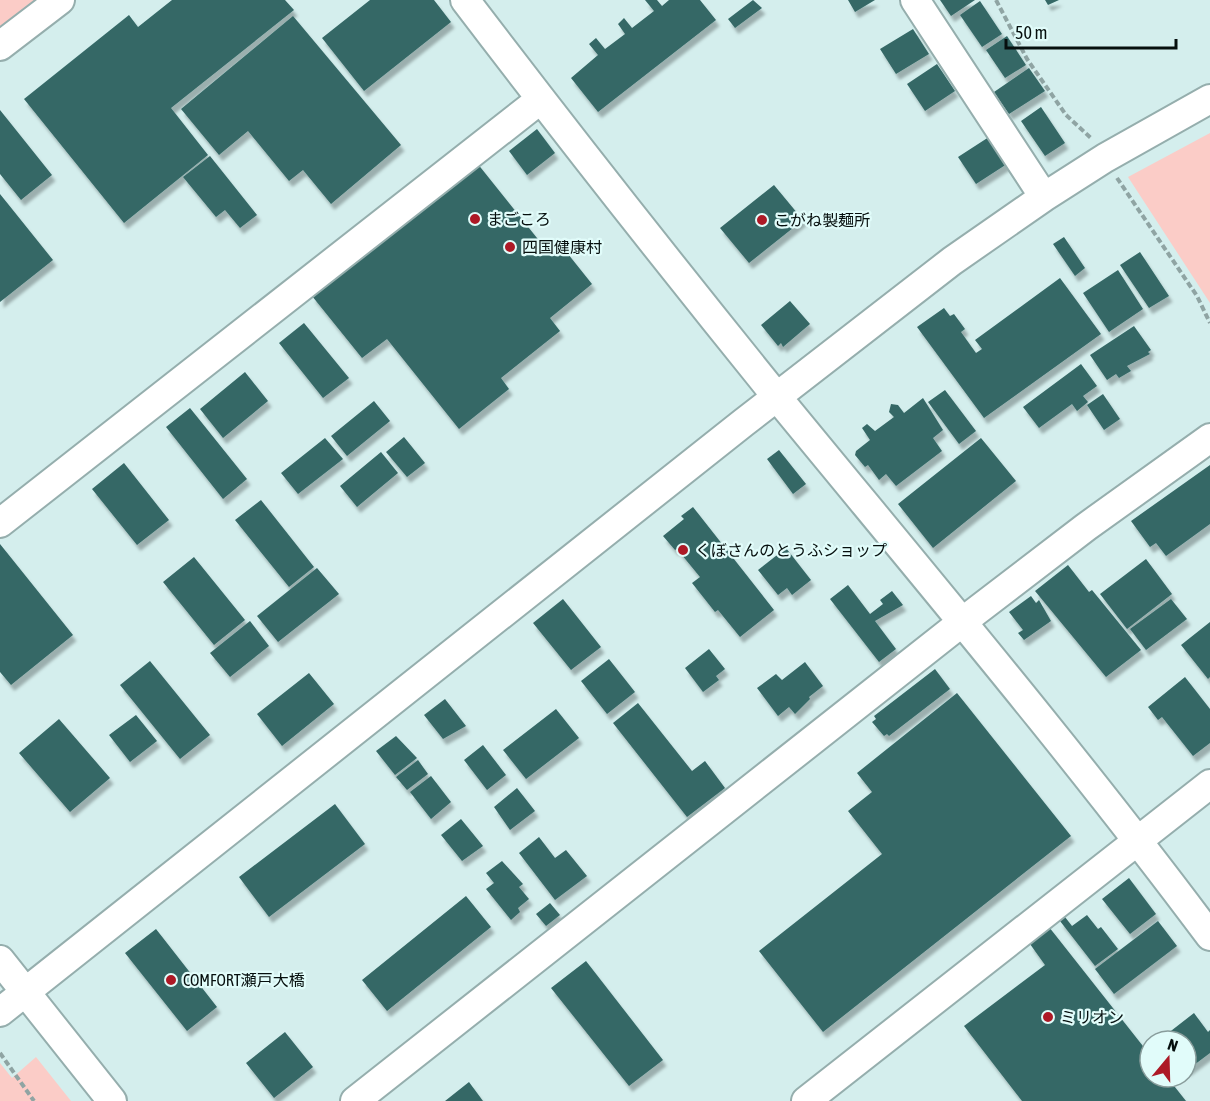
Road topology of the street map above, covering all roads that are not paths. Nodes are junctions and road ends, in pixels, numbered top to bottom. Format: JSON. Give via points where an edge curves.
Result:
{"nodes":[{"id":1,"x":60,"y":0,"type":"edge"},
{"id":2,"x":465,"y":0,"type":"edge"},
{"id":3,"x":915,"y":0,"type":"edge"},
{"id":4,"x":0,"y":46,"type":"edge"},
{"id":5,"x":541,"y":99,"type":"junction"},
{"id":6,"x":1210,"y":99,"type":"edge"},
{"id":7,"x":1044,"y":197,"type":"junction"},
{"id":8,"x":777,"y":397,"type":"junction"},
{"id":9,"x":1210,"y":438,"type":"edge"},
{"id":10,"x":0,"y":523,"type":"edge"},
{"id":11,"x":963,"y":622,"type":"junction"},
{"id":12,"x":1210,"y":784,"type":"edge"},
{"id":13,"x":1138,"y":840,"type":"junction"},
{"id":14,"x":1210,"y":936,"type":"edge"},
{"id":15,"x":0,"y":960,"type":"edge"},
{"id":16,"x":25,"y":993,"type":"junction"},
{"id":17,"x":0,"y":1012,"type":"edge"},
{"id":18,"x":112,"y":1101,"type":"edge"},
{"id":19,"x":355,"y":1101,"type":"edge"},
{"id":20,"x":806,"y":1101,"type":"edge"}],
"edges":[{"from":1,"to":4,"type":"street"},
{"from":2,"to":5,"type":"street"},
{"from":3,"to":7,"type":"street"},
{"from":5,"to":8,"type":"street"},
{"from":5,"to":10,"type":"street"},
{"from":6,"to":7,"type":"street"},
{"from":7,"to":8,"type":"street","via":[[952,261]]},
{"from":8,"to":11,"type":"street"},
{"from":8,"to":16,"type":"street"},
{"from":9,"to":11,"type":"street"},
{"from":11,"to":13,"type":"street"},
{"from":11,"to":19,"type":"street"},
{"from":12,"to":13,"type":"street"},
{"from":13,"to":14,"type":"street"},
{"from":13,"to":20,"type":"street"},
{"from":15,"to":16,"type":"street"},
{"from":16,"to":17,"type":"street"},
{"from":16,"to":18,"type":"street"}]}
